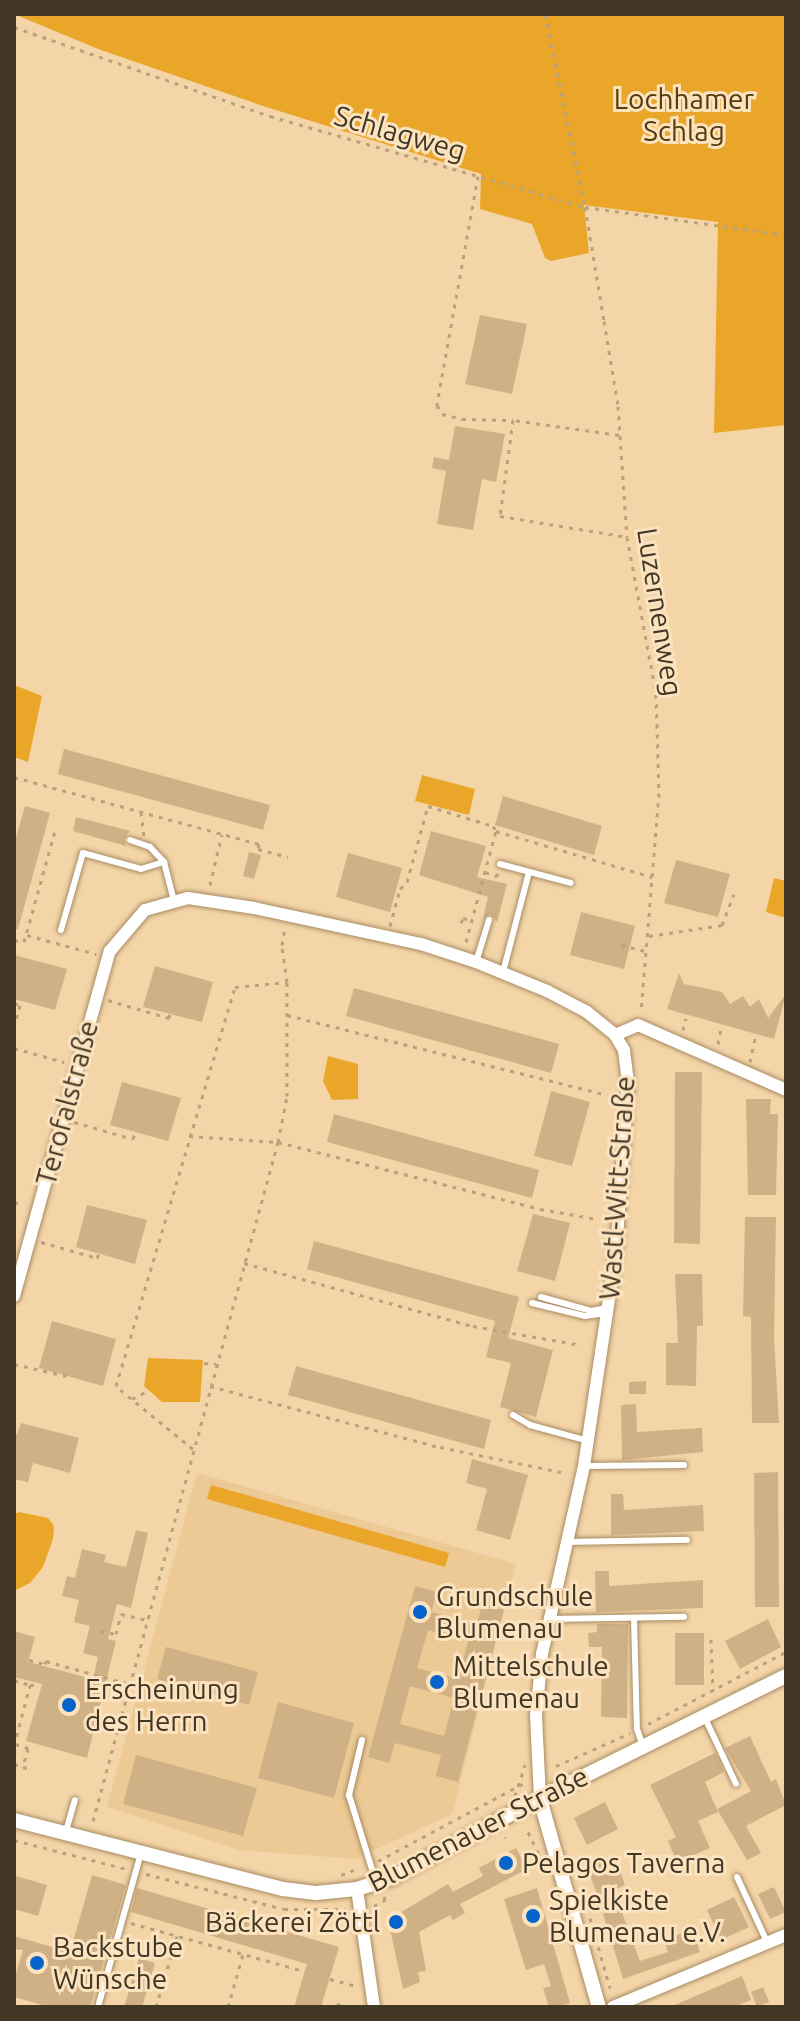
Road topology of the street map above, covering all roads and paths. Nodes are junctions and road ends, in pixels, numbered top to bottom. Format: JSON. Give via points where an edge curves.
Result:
{"nodes":[{"id":1,"x":545,"y":14,"type":"edge"},
{"id":2,"x":14,"y":27,"type":"edge"},
{"id":3,"x":478,"y":176,"type":"junction"},
{"id":4,"x":585,"y":207,"type":"junction"},
{"id":5,"x":786,"y":235,"type":"edge"},
{"id":6,"x":513,"y":420,"type":"junction"},
{"id":7,"x":619,"y":435,"type":"junction"},
{"id":8,"x":627,"y":537,"type":"junction"},
{"id":9,"x":14,"y":777,"type":"edge"},
{"id":10,"x":141,"y":812,"type":"junction"},
{"id":11,"x":55,"y":831,"type":"dead end"},
{"id":12,"x":496,"y":831,"type":"junction"},
{"id":13,"x":222,"y":834,"type":"junction"},
{"id":14,"x":130,"y":840,"type":"dead end"},
{"id":15,"x":145,"y":845,"type":"junction"},
{"id":16,"x":288,"y":857,"type":"dead end"},
{"id":17,"x":164,"y":862,"type":"junction"},
{"id":18,"x":500,"y":864,"type":"dead end"},
{"id":19,"x":529,"y":872,"type":"junction"},
{"id":20,"x":652,"y":877,"type":"junction"},
{"id":21,"x":571,"y":883,"type":"dead end"},
{"id":22,"x":210,"y":885,"type":"dead end"},
{"id":23,"x":734,"y":894,"type":"dead end"},
{"id":24,"x":174,"y":901,"type":"junction"},
{"id":25,"x":287,"y":915,"type":"junction"},
{"id":26,"x":135,"y":918,"type":"joint"},
{"id":27,"x":471,"y":920,"type":"junction"},
{"id":28,"x":489,"y":920,"type":"dead end"},
{"id":29,"x":461,"y":923,"type":"dead end"},
{"id":30,"x":61,"y":930,"type":"dead end"},
{"id":31,"x":27,"y":935,"type":"junction"},
{"id":32,"x":647,"y":936,"type":"junction"},
{"id":33,"x":387,"y":937,"type":"junction"},
{"id":34,"x":14,"y":940,"type":"edge"},
{"id":35,"x":466,"y":942,"type":"dead end"},
{"id":36,"x":621,"y":945,"type":"dead end"},
{"id":37,"x":646,"y":952,"type":"junction"},
{"id":38,"x":108,"y":958,"type":"junction"},
{"id":39,"x":476,"y":962,"type":"junction"},
{"id":40,"x":503,"y":972,"type":"junction"},
{"id":41,"x":287,"y":982,"type":"junction"},
{"id":42,"x":97,"y":996,"type":"junction"},
{"id":43,"x":14,"y":1003,"type":"edge"},
{"id":44,"x":170,"y":1014,"type":"dead end"},
{"id":45,"x":287,"y":1015,"type":"junction"},
{"id":46,"x":638,"y":1025,"type":"junction"},
{"id":47,"x":14,"y":1028,"type":"edge"},
{"id":48,"x":721,"y":1029,"type":"dead end"},
{"id":49,"x":615,"y":1035,"type":"junction"},
{"id":50,"x":755,"y":1039,"type":"dead end"},
{"id":51,"x":14,"y":1048,"type":"edge"},
{"id":52,"x":714,"y":1057,"type":"junction"},
{"id":53,"x":78,"y":1065,"type":"junction"},
{"id":54,"x":748,"y":1071,"type":"junction"},
{"id":55,"x":786,"y":1090,"type":"edge"},
{"id":56,"x":607,"y":1095,"type":"dead end"},
{"id":57,"x":63,"y":1119,"type":"junction"},
{"id":58,"x":135,"y":1132,"type":"dead end"},
{"id":59,"x":189,"y":1136,"type":"junction"},
{"id":60,"x":278,"y":1142,"type":"junction"},
{"id":61,"x":14,"y":1202,"type":"edge"},
{"id":62,"x":23,"y":1204,"type":"dead end"},
{"id":63,"x":597,"y":1219,"type":"dead end"},
{"id":64,"x":30,"y":1239,"type":"junction"},
{"id":65,"x":99,"y":1253,"type":"dead end"},
{"id":66,"x":244,"y":1263,"type":"junction"},
{"id":67,"x":14,"y":1296,"type":"edge"},
{"id":68,"x":541,"y":1297,"type":"dead end"},
{"id":69,"x":532,"y":1303,"type":"dead end"},
{"id":70,"x":608,"y":1310,"type":"junction"},
{"id":71,"x":581,"y":1345,"type":"dead end"},
{"id":72,"x":204,"y":1363,"type":"dead end"},
{"id":73,"x":14,"y":1364,"type":"edge"},
{"id":74,"x":216,"y":1364,"type":"junction"},
{"id":75,"x":67,"y":1376,"type":"dead end"},
{"id":76,"x":210,"y":1386,"type":"junction"},
{"id":77,"x":149,"y":1390,"type":"dead end"},
{"id":78,"x":132,"y":1399,"type":"junction"},
{"id":79,"x":513,"y":1415,"type":"dead end"},
{"id":80,"x":588,"y":1441,"type":"junction"},
{"id":81,"x":193,"y":1449,"type":"junction"},
{"id":82,"x":684,"y":1465,"type":"dead end"},
{"id":83,"x":584,"y":1466,"type":"junction"},
{"id":84,"x":561,"y":1472,"type":"dead end"},
{"id":85,"x":687,"y":1540,"type":"dead end"},
{"id":86,"x":568,"y":1542,"type":"junction"},
{"id":87,"x":684,"y":1617,"type":"dead end"},
{"id":88,"x":634,"y":1618,"type":"junction"},
{"id":89,"x":550,"y":1619,"type":"junction"},
{"id":90,"x":147,"y":1620,"type":"junction"},
{"id":91,"x":100,"y":1631,"type":"dead end"},
{"id":92,"x":711,"y":1639,"type":"dead end"},
{"id":93,"x":786,"y":1652,"type":"edge"},
{"id":94,"x":29,"y":1660,"type":"dead end"},
{"id":95,"x":786,"y":1676,"type":"edge"},
{"id":96,"x":14,"y":1680,"type":"edge"},
{"id":97,"x":40,"y":1684,"type":"dead end"},
{"id":98,"x":129,"y":1684,"type":"junction"},
{"id":99,"x":30,"y":1685,"type":"junction"},
{"id":100,"x":713,"y":1691,"type":"junction"},
{"id":101,"x":704,"y":1716,"type":"junction"},
{"id":102,"x":637,"y":1729,"type":"junction"},
{"id":103,"x":362,"y":1740,"type":"dead end"},
{"id":104,"x":14,"y":1745,"type":"edge"},
{"id":105,"x":643,"y":1746,"type":"junction"},
{"id":106,"x":14,"y":1764,"type":"edge"},
{"id":107,"x":556,"y":1766,"type":"dead end"},
{"id":108,"x":23,"y":1767,"type":"junction"},
{"id":109,"x":33,"y":1769,"type":"dead end"},
{"id":110,"x":528,"y":1781,"type":"dead end"},
{"id":111,"x":736,"y":1784,"type":"dead end"},
{"id":112,"x":540,"y":1799,"type":"junction"},
{"id":113,"x":75,"y":1800,"type":"dead end"},
{"id":114,"x":14,"y":1820,"type":"edge"},
{"id":115,"x":93,"y":1821,"type":"dead end"},
{"id":116,"x":65,"y":1833,"type":"junction"},
{"id":117,"x":14,"y":1840,"type":"edge"},
{"id":118,"x":141,"y":1853,"type":"junction"},
{"id":119,"x":373,"y":1864,"type":"dead end"},
{"id":120,"x":136,"y":1871,"type":"junction"},
{"id":121,"x":737,"y":1877,"type":"dead end"},
{"id":122,"x":357,"y":1889,"type":"junction"},
{"id":123,"x":382,"y":1893,"type":"junction"},
{"id":124,"x":374,"y":1906,"type":"dead end"},
{"id":125,"x":345,"y":1909,"type":"dead end"},
{"id":126,"x":123,"y":1921,"type":"junction"},
{"id":127,"x":786,"y":1935,"type":"edge"},
{"id":128,"x":177,"y":1936,"type":"junction"},
{"id":129,"x":768,"y":1943,"type":"junction"},
{"id":130,"x":243,"y":1954,"type":"junction"},
{"id":131,"x":304,"y":1971,"type":"dead end"},
{"id":132,"x":330,"y":1979,"type":"dead end"},
{"id":133,"x":374,"y":1989,"type":"junction"},
{"id":134,"x":98,"y":2007,"type":"edge"},
{"id":135,"x":156,"y":2007,"type":"edge"},
{"id":136,"x":228,"y":2007,"type":"edge"},
{"id":137,"x":336,"y":2007,"type":"edge"},
{"id":138,"x":349,"y":2007,"type":"edge"},
{"id":139,"x":374,"y":2007,"type":"edge"},
{"id":140,"x":599,"y":2007,"type":"edge"},
{"id":141,"x":613,"y":2007,"type":"edge"}],
"edges":[{"from":1,"to":4,"type":"path","name":"Luzernenweg"},
{"from":2,"to":3,"type":"path","name":"Schlagweg","via":[[270,116]]},
{"from":3,"to":4,"type":"path","name":"Schlagweg"},
{"from":3,"to":6,"type":"path","via":[[437,405],[442,414],[462,419]]},
{"from":4,"to":5,"type":"path","name":"Schlagweg"},
{"from":4,"to":7,"type":"path","name":"Luzernenweg"},
{"from":6,"to":7,"type":"path"},
{"from":6,"to":8,"type":"path","via":[[500,516]]},
{"from":7,"to":8,"type":"path","name":"Luzernenweg"},
{"from":8,"to":20,"type":"path","name":"Luzernenweg","via":[[656,694],[659,793]]},
{"from":9,"to":10,"type":"path"},
{"from":10,"to":13,"type":"path"},
{"from":10,"to":15,"type":"path"},
{"from":11,"to":31,"type":"path"},
{"from":12,"to":20,"type":"path"},
{"from":12,"to":27,"type":"path"},
{"from":12,"to":33,"type":"path","via":[[428,806]]},
{"from":13,"to":16,"type":"path"},
{"from":13,"to":22,"type":"path"},
{"from":14,"to":15,"type":"lane"},
{"from":15,"to":17,"type":"lane"},
{"from":17,"to":24,"type":"lane"},
{"from":17,"to":30,"type":"lane","via":[[141,869],[83,853]]},
{"from":18,"to":19,"type":"lane"},
{"from":19,"to":21,"type":"lane"},
{"from":19,"to":40,"type":"lane"},
{"from":20,"to":32,"type":"path","name":"Luzernenweg"},
{"from":23,"to":32,"type":"path","via":[[722,925]]},
{"from":24,"to":25,"type":"street","name":"Wastl-Witt-Straße","via":[[188,898]]},
{"from":24,"to":26,"type":"street","name":"Wastl-Witt-Straße"},
{"from":25,"to":33,"type":"street","name":"Wastl-Witt-Straße"},
{"from":25,"to":41,"type":"path","via":[[282,945]]},
{"from":26,"to":38,"type":"street","name":"Terofalstraße"},
{"from":27,"to":29,"type":"path","via":[[463,918]]},
{"from":27,"to":35,"type":"path"},
{"from":28,"to":39,"type":"lane"},
{"from":31,"to":34,"type":"path","via":[[24,942]]},
{"from":31,"to":38,"type":"path"},
{"from":32,"to":37,"type":"path","name":"Luzernenweg"},
{"from":33,"to":39,"type":"street","name":"Wastl-Witt-Straße"},
{"from":36,"to":37,"type":"path"},
{"from":37,"to":46,"type":"path","name":"Luzernenweg"},
{"from":38,"to":42,"type":"street","name":"Terofalstraße"},
{"from":39,"to":40,"type":"street","name":"Wastl-Witt-Straße"},
{"from":40,"to":49,"type":"street","name":"Wastl-Witt-Straße","via":[[587,1012]]},
{"from":41,"to":45,"type":"path"},
{"from":41,"to":59,"type":"path","via":[[235,987]]},
{"from":42,"to":44,"type":"path","via":[[169,1018]]},
{"from":42,"to":53,"type":"street","name":"Terofalstraße"},
{"from":43,"to":47,"type":"path","via":[[20,1005]]},
{"from":45,"to":56,"type":"path"},
{"from":45,"to":60,"type":"path","via":[[287,1096]]},
{"from":46,"to":49,"type":"street"},
{"from":46,"to":52,"type":"street"},
{"from":48,"to":52,"type":"path"},
{"from":49,"to":70,"type":"street","name":"Wastl-Witt-Straße","via":[[624,1050],[628,1084]]},
{"from":50,"to":54,"type":"path"},
{"from":51,"to":53,"type":"path"},
{"from":52,"to":54,"type":"street"},
{"from":53,"to":57,"type":"street","name":"Terofalstraße"},
{"from":54,"to":55,"type":"street"},
{"from":57,"to":58,"type":"path","via":[[133,1139]]},
{"from":57,"to":64,"type":"street","name":"Terofalstraße"},
{"from":59,"to":60,"type":"path"},
{"from":59,"to":78,"type":"path","via":[[116,1386]]},
{"from":60,"to":63,"type":"path"},
{"from":60,"to":66,"type":"path"},
{"from":61,"to":62,"type":"path"},
{"from":64,"to":65,"type":"path","via":[[97,1258]]},
{"from":64,"to":67,"type":"street","name":"Terofalstraße"},
{"from":66,"to":71,"type":"path","via":[[473,1326]]},
{"from":66,"to":74,"type":"path"},
{"from":68,"to":70,"type":"lane","via":[[591,1311]]},
{"from":69,"to":70,"type":"lane","via":[[585,1316]]},
{"from":70,"to":80,"type":"street","name":"Wastl-Witt-Straße"},
{"from":72,"to":74,"type":"path"},
{"from":73,"to":75,"type":"path"},
{"from":74,"to":76,"type":"path"},
{"from":76,"to":81,"type":"path"},
{"from":76,"to":84,"type":"path","via":[[440,1447]]},
{"from":77,"to":78,"type":"path"},
{"from":78,"to":81,"type":"path"},
{"from":79,"to":80,"type":"lane"},
{"from":80,"to":83,"type":"street","name":"Wastl-Witt-Straße"},
{"from":81,"to":90,"type":"path"},
{"from":82,"to":83,"type":"lane"},
{"from":83,"to":86,"type":"street","name":"Wastl-Witt-Straße"},
{"from":85,"to":86,"type":"lane"},
{"from":86,"to":89,"type":"street","name":"Wastl-Witt-Straße"},
{"from":87,"to":88,"type":"lane"},
{"from":88,"to":89,"type":"lane"},
{"from":88,"to":102,"type":"lane"},
{"from":89,"to":112,"type":"street","name":"Wastl-Witt-Straße","via":[[536,1716]]},
{"from":90,"to":91,"type":"path","via":[[121,1614],[116,1634]]},
{"from":90,"to":98,"type":"path"},
{"from":92,"to":100,"type":"path"},
{"from":93,"to":100,"type":"path"},
{"from":94,"to":98,"type":"path"},
{"from":95,"to":101,"type":"street","name":"Blumenauer Straße"},
{"from":96,"to":99,"type":"path"},
{"from":97,"to":99,"type":"path"},
{"from":98,"to":115,"type":"path"},
{"from":99,"to":104,"type":"path"},
{"from":100,"to":102,"type":"path"},
{"from":101,"to":105,"type":"street","name":"Blumenauer Straße"},
{"from":101,"to":111,"type":"lane"},
{"from":102,"to":105,"type":"lane"},
{"from":102,"to":107,"type":"path"},
{"from":103,"to":123,"type":"lane","via":[[349,1795]]},
{"from":104,"to":108,"type":"path","via":[[28,1748]]},
{"from":105,"to":112,"type":"street","name":"Blumenauer Straße"},
{"from":106,"to":108,"type":"path"},
{"from":108,"to":109,"type":"path"},
{"from":110,"to":119,"type":"path"},
{"from":112,"to":123,"type":"street","name":"Blumenauer Straße"},
{"from":112,"to":140,"type":"street"},
{"from":113,"to":116,"type":"lane"},
{"from":114,"to":116,"type":"street","name":"Blumenauer Straße"},
{"from":116,"to":118,"type":"street","name":"Blumenauer Straße"},
{"from":117,"to":120,"type":"path"},
{"from":118,"to":120,"type":"lane"},
{"from":118,"to":122,"type":"street","name":"Blumenauer Straße","via":[[283,1889]]},
{"from":120,"to":125,"type":"path","via":[[284,1909]]},
{"from":120,"to":126,"type":"lane"},
{"from":121,"to":129,"type":"lane"},
{"from":122,"to":123,"type":"street","name":"Blumenauer Straße"},
{"from":122,"to":133,"type":"street"},
{"from":123,"to":124,"type":"path"},
{"from":126,"to":128,"type":"path"},
{"from":126,"to":134,"type":"lane"},
{"from":127,"to":129,"type":"street"},
{"from":128,"to":130,"type":"path"},
{"from":128,"to":135,"type":"path"},
{"from":129,"to":141,"type":"street"},
{"from":130,"to":131,"type":"path"},
{"from":130,"to":136,"type":"path"},
{"from":132,"to":133,"type":"path"},
{"from":133,"to":139,"type":"street"},
{"from":137,"to":138,"type":"path"}]}
